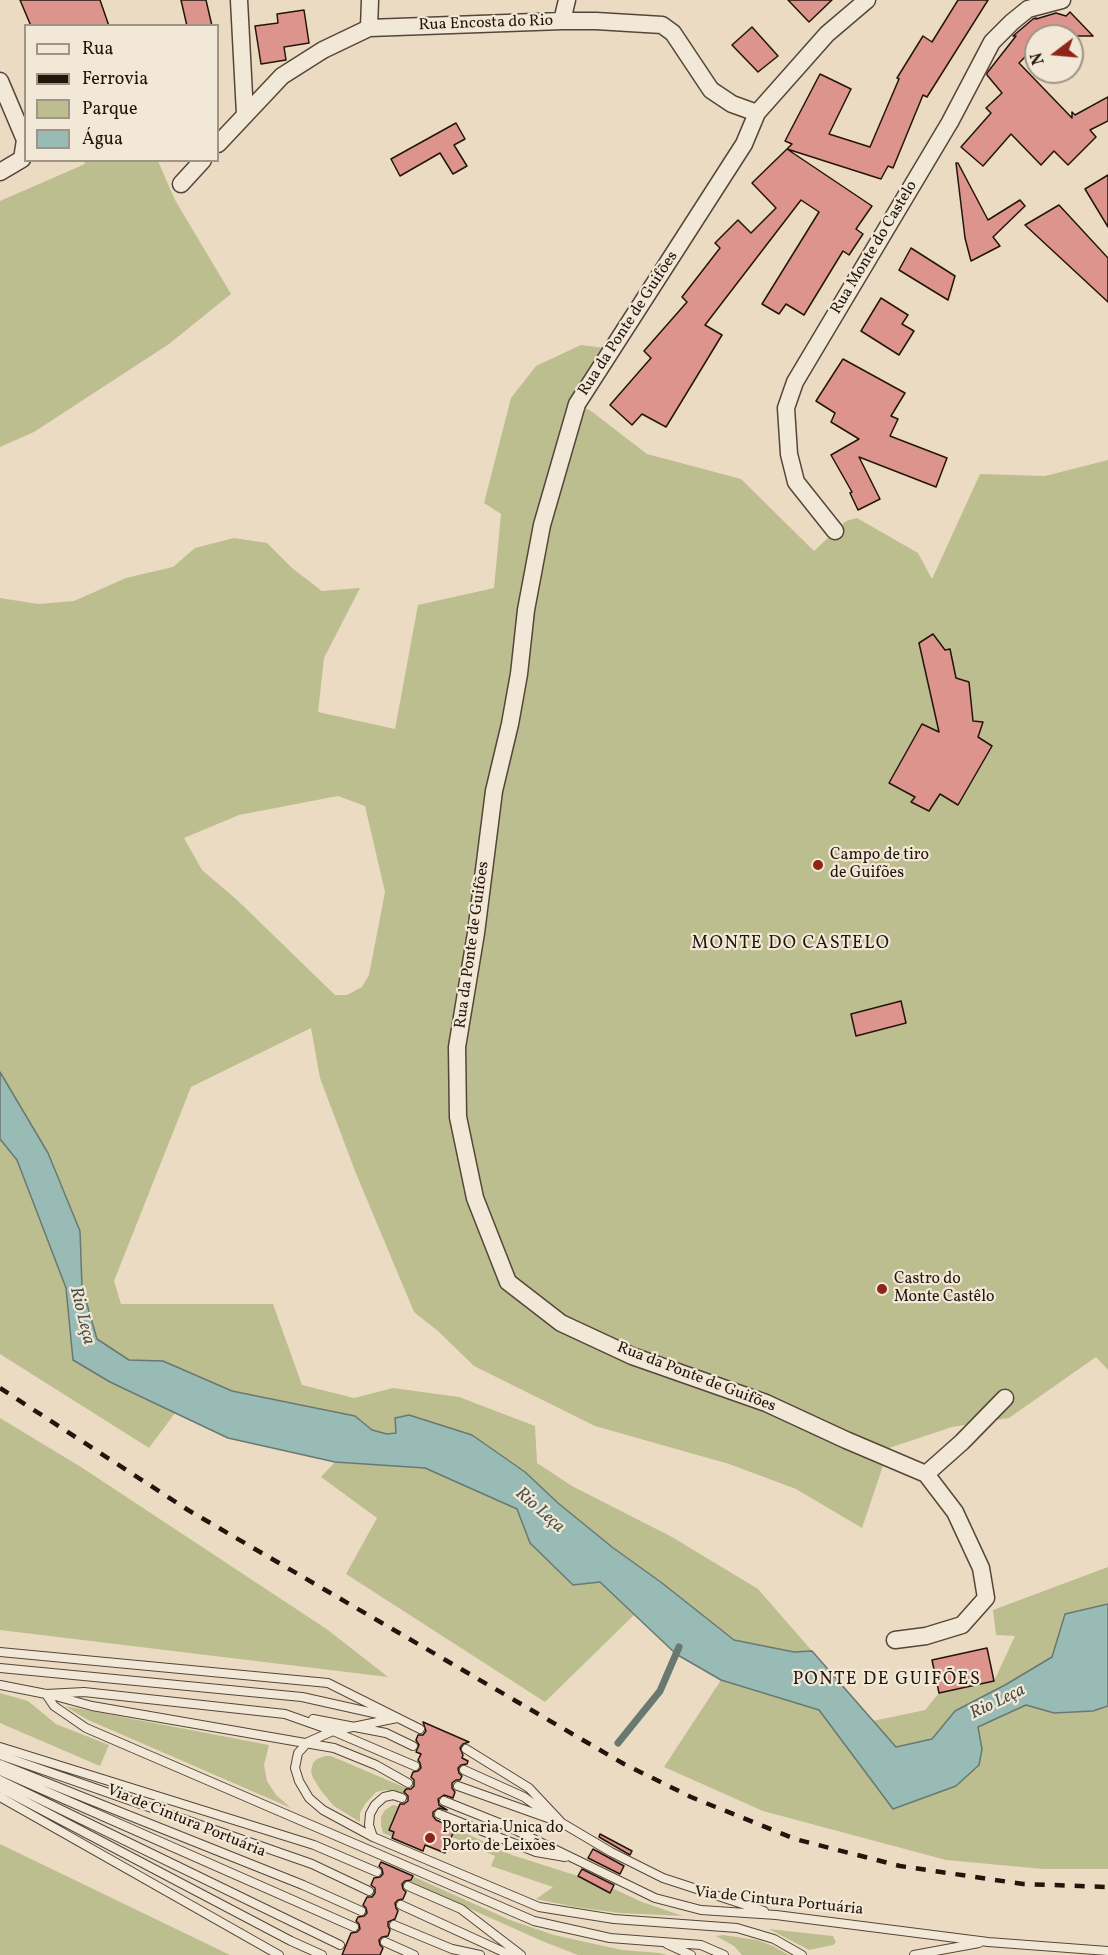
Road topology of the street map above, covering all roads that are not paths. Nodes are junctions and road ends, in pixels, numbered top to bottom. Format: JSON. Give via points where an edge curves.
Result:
{"nodes":[{"id":1,"x":239,"y":0,"type":"edge"},
{"id":2,"x":370,"y":0,"type":"edge"},
{"id":3,"x":567,"y":0,"type":"edge"},
{"id":4,"x":867,"y":0,"type":"edge"},
{"id":5,"x":1062,"y":0,"type":"edge"},
{"id":6,"x":562,"y":21,"type":"junction"},
{"id":7,"x":369,"y":28,"type":"junction"},
{"id":8,"x":0,"y":81,"type":"edge"},
{"id":9,"x":757,"y":113,"type":"junction"},
{"id":10,"x":245,"y":114,"type":"junction"},
{"id":11,"x":24,"y":138,"type":"edge"},
{"id":12,"x":219,"y":143,"type":"edge"},
{"id":13,"x":24,"y":146,"type":"edge"},
{"id":14,"x":201,"y":162,"type":"edge"},
{"id":15,"x":0,"y":172,"type":"edge"},
{"id":16,"x":181,"y":184,"type":"dead end"},
{"id":17,"x":835,"y":531,"type":"dead end"},
{"id":18,"x":1005,"y":1398,"type":"dead end"},
{"id":19,"x":926,"y":1474,"type":"junction"},
{"id":20,"x":895,"y":1640,"type":"dead end"},
{"id":21,"x":0,"y":1652,"type":"edge"},
{"id":22,"x":0,"y":1668,"type":"edge"},
{"id":23,"x":0,"y":1685,"type":"edge"},
{"id":24,"x":46,"y":1694,"type":"junction"},
{"id":25,"x":285,"y":1714,"type":"junction"},
{"id":26,"x":397,"y":1718,"type":"junction"},
{"id":27,"x":353,"y":1727,"type":"junction"},
{"id":28,"x":420,"y":1729,"type":"dead end"},
{"id":29,"x":333,"y":1731,"type":"junction"},
{"id":30,"x":308,"y":1742,"type":"junction"},
{"id":31,"x":413,"y":1746,"type":"dead end"},
{"id":32,"x":0,"y":1747,"type":"edge"},
{"id":33,"x":466,"y":1749,"type":"dead end"},
{"id":34,"x":0,"y":1755,"type":"edge"},
{"id":35,"x":0,"y":1764,"type":"edge"},
{"id":36,"x":415,"y":1766,"type":"dead end"},
{"id":37,"x":464,"y":1770,"type":"dead end"},
{"id":38,"x":0,"y":1771,"type":"edge"},
{"id":39,"x":0,"y":1780,"type":"edge"},
{"id":40,"x":408,"y":1783,"type":"dead end"},
{"id":41,"x":458,"y":1786,"type":"dead end"},
{"id":42,"x":0,"y":1788,"type":"edge"},
{"id":43,"x":0,"y":1797,"type":"edge"},
{"id":44,"x":402,"y":1798,"type":"dead end"},
{"id":45,"x":444,"y":1801,"type":"dead end"},
{"id":46,"x":439,"y":1814,"type":"dead end"},
{"id":47,"x":562,"y":1823,"type":"junction"},
{"id":48,"x":373,"y":1837,"type":"junction"},
{"id":49,"x":574,"y":1858,"type":"junction"},
{"id":50,"x":377,"y":1872,"type":"dead end"},
{"id":51,"x":408,"y":1886,"type":"dead end"},
{"id":52,"x":369,"y":1891,"type":"dead end"},
{"id":53,"x":401,"y":1905,"type":"dead end"},
{"id":54,"x":361,"y":1911,"type":"dead end"},
{"id":55,"x":776,"y":1915,"type":"junction"},
{"id":56,"x":394,"y":1925,"type":"dead end"},
{"id":57,"x":354,"y":1927,"type":"dead end"},
{"id":58,"x":385,"y":1942,"type":"dead end"},
{"id":59,"x":660,"y":1942,"type":"junction"},
{"id":60,"x":988,"y":1942,"type":"junction"},
{"id":61,"x":340,"y":1945,"type":"dead end"},
{"id":62,"x":1108,"y":1951,"type":"edge"},
{"id":63,"x":279,"y":1955,"type":"edge"},
{"id":64,"x":321,"y":1955,"type":"edge"},
{"id":65,"x":414,"y":1955,"type":"edge"},
{"id":66,"x":480,"y":1955,"type":"edge"},
{"id":67,"x":510,"y":1955,"type":"edge"},
{"id":68,"x":521,"y":1955,"type":"edge"},
{"id":69,"x":691,"y":1955,"type":"edge"},
{"id":70,"x":724,"y":1955,"type":"edge"},
{"id":71,"x":802,"y":1955,"type":"edge"},
{"id":72,"x":914,"y":1955,"type":"edge"}],
"edges":[{"from":1,"to":10,"type":"street"},
{"from":2,"to":7,"type":"street"},
{"from":3,"to":6,"type":"street"},
{"from":4,"to":9,"type":"street","name":"Rua da Ponte de Guifões","via":[[827,34]]},
{"from":5,"to":17,"type":"street","name":"Rua Monte do Castelo","via":[[1028,9],[992,42],[950,122],[795,382],[786,408],[789,454],[796,482]]},
{"from":6,"to":7,"type":"street","name":"Rua Encosta do Rio"},
{"from":6,"to":9,"type":"street","name":"Rua Encosta do Rio","via":[[662,25],[673,33],[711,90],[732,104]]},
{"from":7,"to":10,"type":"street","name":"Rua Encosta do Rio","via":[[322,50],[282,76]]},
{"from":8,"to":11,"type":"street"},
{"from":9,"to":19,"type":"street","name":"Rua da Ponte de Guifões","via":[[744,144],[577,404],[542,525],[510,724],[494,791],[457,1047],[458,1117],[475,1198],[508,1282],[561,1323],[632,1356],[766,1403]]},
{"from":10,"to":12,"type":"street","name":"Rua Encosta do Rio"},
{"from":13,"to":15,"type":"street","via":[[22,159]]},
{"from":14,"to":16,"type":"street"},
{"from":18,"to":19,"type":"street"},
{"from":19,"to":20,"type":"street","name":"Rua da Ponte de Guifões","via":[[955,1512],[981,1568],[986,1598],[962,1625]]},
{"from":21,"to":26,"type":"lane","via":[[328,1683]]},
{"from":22,"to":26,"type":"lane","via":[[302,1697]]},
{"from":23,"to":24,"type":"lane"},
{"from":24,"to":25,"type":"lane","via":[[84,1692]]},
{"from":24,"to":30,"type":"lane","via":[[92,1706]]},
{"from":24,"to":59,"type":"lane","via":[[54,1706],[86,1728],[534,1921],[610,1938]]},
{"from":25,"to":27,"type":"lane"},
{"from":25,"to":29,"type":"lane"},
{"from":26,"to":27,"type":"lane"},
{"from":26,"to":28,"type":"lane"},
{"from":27,"to":29,"type":"lane"},
{"from":27,"to":31,"type":"lane","via":[[386,1733]]},
{"from":29,"to":30,"type":"lane"},
{"from":29,"to":36,"type":"lane"},
{"from":30,"to":40,"type":"lane","via":[[376,1765]]},
{"from":30,"to":48,"type":"lane","via":[[298,1753],[295,1768],[309,1798]]},
{"from":32,"to":50,"type":"lane","via":[[314,1845]]},
{"from":33,"to":47,"type":"lane","via":[[529,1788]]},
{"from":34,"to":52,"type":"lane","via":[[312,1864]]},
{"from":35,"to":54,"type":"lane","name":"Via de Cintura Portuária"},
{"from":37,"to":47,"type":"lane","via":[[524,1797]]},
{"from":38,"to":57,"type":"lane"},
{"from":39,"to":61,"type":"lane"},
{"from":41,"to":47,"type":"lane"},
{"from":42,"to":64,"type":"lane"},
{"from":43,"to":63,"type":"lane"},
{"from":44,"to":48,"type":"lane","via":[[384,1797],[375,1805],[369,1825]]},
{"from":45,"to":49,"type":"lane","name":"Via de Cintura Portuária"},
{"from":46,"to":49,"type":"lane","via":[[536,1852]]},
{"from":47,"to":55,"type":"lane","via":[[663,1878]]},
{"from":48,"to":71,"type":"lane","via":[[539,1907],[614,1919],[737,1928],[774,1939]]},
{"from":49,"to":55,"type":"lane","name":"Via de Cintura Portuária","via":[[655,1898],[701,1910]]},
{"from":51,"to":68,"type":"lane","via":[[461,1909]]},
{"from":53,"to":67,"type":"lane"},
{"from":55,"to":60,"type":"lane","name":"Via de Cintura Portuária"},
{"from":56,"to":66,"type":"lane","via":[[452,1949]]},
{"from":58,"to":65,"type":"lane"},
{"from":59,"to":69,"type":"lane"},
{"from":59,"to":70,"type":"lane","via":[[701,1945]]},
{"from":60,"to":62,"type":"lane","name":"Via de Cintura Portuária"},
{"from":60,"to":72,"type":"lane","name":"Via de Cintura Portuária"}]}
